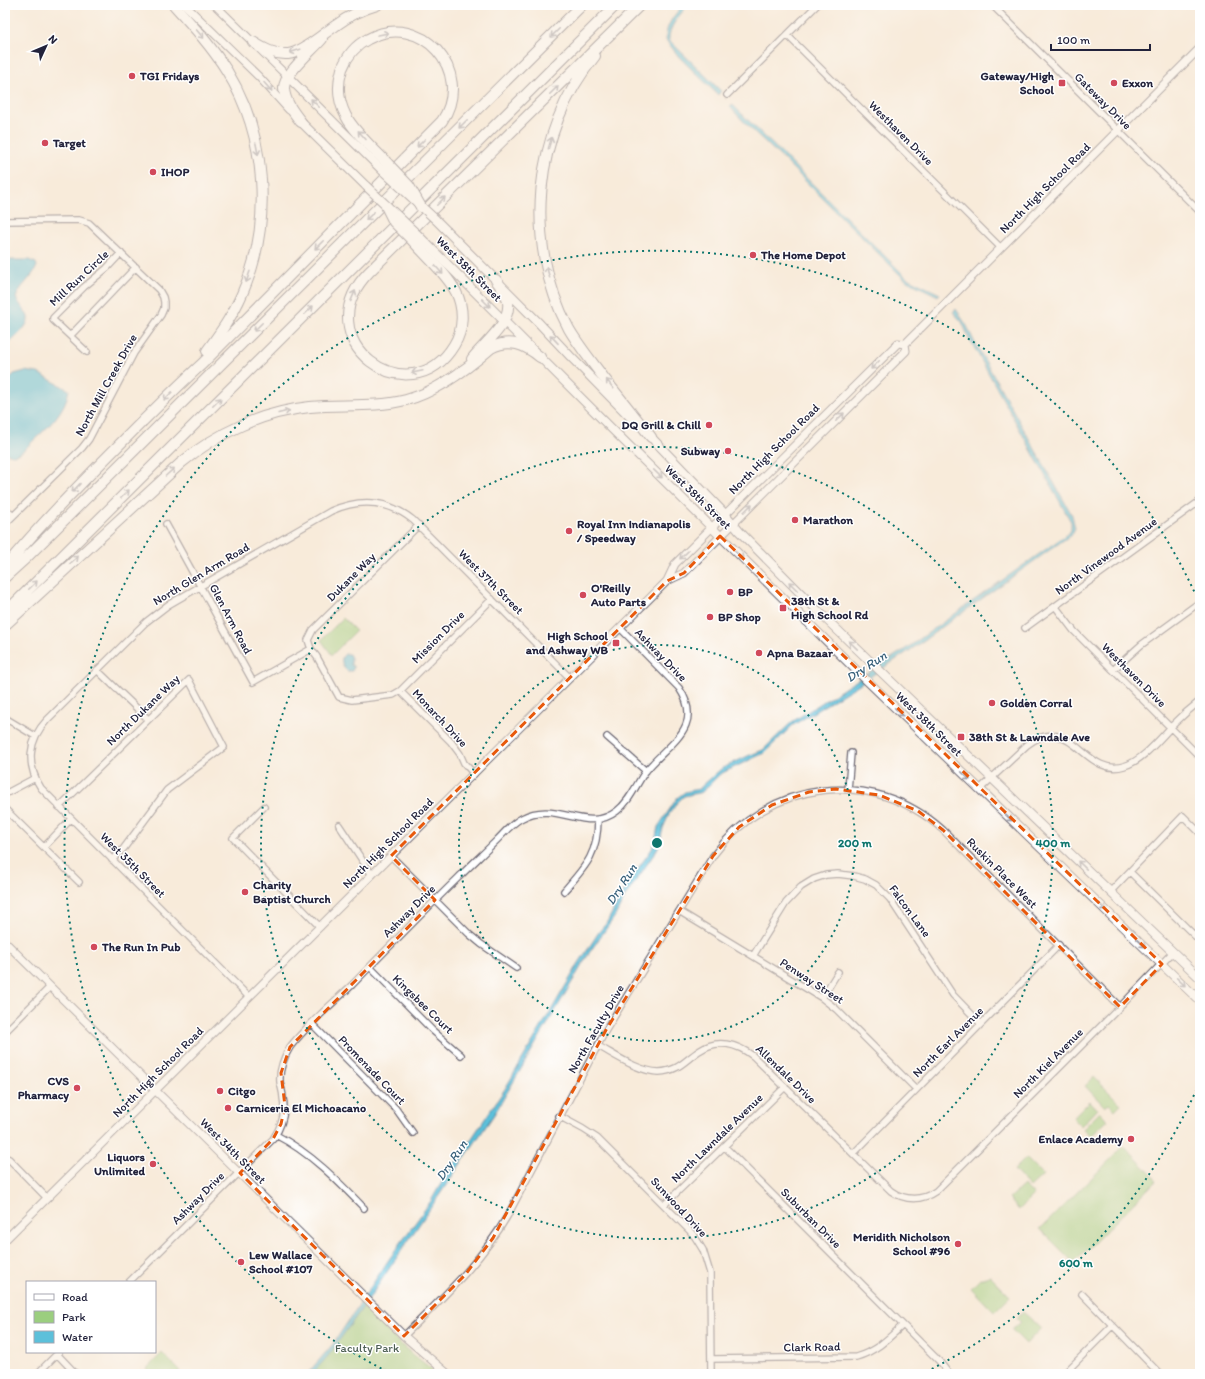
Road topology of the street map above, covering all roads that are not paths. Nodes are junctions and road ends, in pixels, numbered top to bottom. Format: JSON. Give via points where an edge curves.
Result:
{"nodes":[{"id":1,"x":174,"y":5,"type":"edge"},
{"id":2,"x":185,"y":5,"type":"edge"},
{"id":3,"x":215,"y":5,"type":"edge"},
{"id":4,"x":377,"y":5,"type":"edge"},
{"id":5,"x":582,"y":5,"type":"edge"},
{"id":6,"x":616,"y":5,"type":"edge"},
{"id":7,"x":640,"y":5,"type":"edge"},
{"id":8,"x":817,"y":5,"type":"edge"},
{"id":9,"x":992,"y":5,"type":"edge"},
{"id":10,"x":626,"y":18,"type":"junction"},
{"id":11,"x":328,"y":31,"type":"junction"},
{"id":12,"x":787,"y":35,"type":"junction"},
{"id":13,"x":253,"y":42,"type":"junction"},
{"id":14,"x":1200,"y":48,"type":"edge"},
{"id":15,"x":287,"y":76,"type":"junction"},
{"id":16,"x":727,"y":95,"type":"dead end"},
{"id":17,"x":301,"y":122,"type":"junction"},
{"id":18,"x":1117,"y":130,"type":"junction"},
{"id":19,"x":385,"y":167,"type":"junction"},
{"id":20,"x":386,"y":206,"type":"joint"},
{"id":21,"x":421,"y":207,"type":"joint"},
{"id":22,"x":1200,"y":212,"type":"edge"},
{"id":23,"x":5,"y":220,"type":"edge"},
{"id":24,"x":416,"y":239,"type":"junction"},
{"id":25,"x":1000,"y":248,"type":"junction"},
{"id":26,"x":121,"y":253,"type":"junction"},
{"id":27,"x":136,"y":267,"type":"junction"},
{"id":28,"x":496,"y":280,"type":"junction"},
{"id":29,"x":504,"y":320,"type":"junction"},
{"id":30,"x":70,"y":336,"type":"junction"},
{"id":31,"x":905,"y":344,"type":"junction"},
{"id":32,"x":87,"y":352,"type":"dead end"},
{"id":33,"x":540,"y":357,"type":"junction"},
{"id":34,"x":464,"y":368,"type":"junction"},
{"id":35,"x":182,"y":381,"type":"junction"},
{"id":36,"x":651,"y":437,"type":"junction"},
{"id":37,"x":1200,"y":501,"type":"edge"},
{"id":38,"x":5,"y":508,"type":"edge"},
{"id":39,"x":392,"y":508,"type":"joint"},
{"id":40,"x":725,"y":514,"type":"junction"},
{"id":41,"x":13,"y":516,"type":"junction"},
{"id":42,"x":5,"y":524,"type":"edge"},
{"id":43,"x":166,"y":524,"type":"dead end"},
{"id":44,"x":732,"y":524,"type":"junction"},
{"id":45,"x":419,"y":525,"type":"junction"},
{"id":46,"x":712,"y":527,"type":"junction"},
{"id":47,"x":720,"y":536,"type":"junction"},
{"id":48,"x":5,"y":567,"type":"edge"},
{"id":49,"x":5,"y":577,"type":"edge"},
{"id":50,"x":667,"y":581,"type":"junction"},
{"id":51,"x":201,"y":586,"type":"junction"},
{"id":52,"x":492,"y":599,"type":"junction"},
{"id":53,"x":1200,"y":602,"type":"edge"},
{"id":54,"x":1055,"y":606,"type":"junction"},
{"id":55,"x":5,"y":613,"type":"edge"},
{"id":56,"x":5,"y":625,"type":"edge"},
{"id":57,"x":620,"y":628,"type":"junction"},
{"id":58,"x":1025,"y":628,"type":"dead end"},
{"id":59,"x":312,"y":649,"type":"junction"},
{"id":60,"x":98,"y":670,"type":"junction"},
{"id":61,"x":1113,"y":670,"type":"junction"},
{"id":62,"x":570,"y":678,"type":"junction"},
{"id":63,"x":400,"y":691,"type":"junction"},
{"id":64,"x":1200,"y":701,"type":"edge"},
{"id":65,"x":5,"y":718,"type":"edge"},
{"id":66,"x":148,"y":719,"type":"junction"},
{"id":67,"x":1171,"y":728,"type":"junction"},
{"id":68,"x":35,"y":736,"type":"junction"},
{"id":69,"x":607,"y":737,"type":"dead end"},
{"id":70,"x":851,"y":753,"type":"dead end"},
{"id":71,"x":1200,"y":757,"type":"edge"},
{"id":72,"x":646,"y":771,"type":"junction"},
{"id":73,"x":474,"y":774,"type":"junction"},
{"id":74,"x":35,"y":778,"type":"junction"},
{"id":75,"x":991,"y":778,"type":"junction"},
{"id":76,"x":848,"y":790,"type":"junction"},
{"id":77,"x":980,"y":790,"type":"junction"},
{"id":78,"x":5,"y":794,"type":"edge"},
{"id":79,"x":59,"y":807,"type":"junction"},
{"id":80,"x":264,"y":807,"type":"dead end"},
{"id":81,"x":5,"y":810,"type":"edge"},
{"id":82,"x":71,"y":819,"type":"junction"},
{"id":83,"x":598,"y":819,"type":"junction"},
{"id":84,"x":339,"y":825,"type":"dead end"},
{"id":85,"x":1200,"y":833,"type":"edge"},
{"id":86,"x":44,"y":847,"type":"junction"},
{"id":87,"x":391,"y":856,"type":"junction"},
{"id":88,"x":112,"y":860,"type":"junction"},
{"id":89,"x":1130,"y":872,"type":"junction"},
{"id":90,"x":372,"y":875,"type":"junction"},
{"id":91,"x":79,"y":882,"type":"dead end"},
{"id":92,"x":564,"y":891,"type":"dead end"},
{"id":93,"x":1110,"y":892,"type":"junction"},
{"id":94,"x":435,"y":900,"type":"junction"},
{"id":95,"x":679,"y":911,"type":"junction"},
{"id":96,"x":320,"y":927,"type":"junction"},
{"id":97,"x":1200,"y":941,"type":"edge"},
{"id":98,"x":5,"y":942,"type":"edge"},
{"id":99,"x":1059,"y":945,"type":"junction"},
{"id":100,"x":1173,"y":952,"type":"junction"},
{"id":101,"x":753,"y":956,"type":"junction"},
{"id":102,"x":1162,"y":964,"type":"junction"},
{"id":103,"x":370,"y":967,"type":"junction"},
{"id":104,"x":516,"y":968,"type":"dead end"},
{"id":105,"x":838,"y":972,"type":"dead end"},
{"id":106,"x":1200,"y":978,"type":"edge"},
{"id":107,"x":50,"y":987,"type":"junction"},
{"id":108,"x":249,"y":997,"type":"junction"},
{"id":109,"x":822,"y":998,"type":"junction"},
{"id":110,"x":1200,"y":1001,"type":"edge"},
{"id":111,"x":1120,"y":1006,"type":"junction"},
{"id":112,"x":312,"y":1024,"type":"junction"},
{"id":113,"x":981,"y":1024,"type":"junction"},
{"id":114,"x":5,"y":1032,"type":"edge"},
{"id":115,"x":598,"y":1046,"type":"junction"},
{"id":116,"x":461,"y":1055,"type":"dead end"},
{"id":117,"x":785,"y":1087,"type":"junction"},
{"id":118,"x":916,"y":1089,"type":"junction"},
{"id":119,"x":156,"y":1090,"type":"junction"},
{"id":120,"x":559,"y":1116,"type":"junction"},
{"id":121,"x":413,"y":1133,"type":"dead end"},
{"id":122,"x":276,"y":1135,"type":"junction"},
{"id":123,"x":724,"y":1146,"type":"junction"},
{"id":124,"x":853,"y":1154,"type":"junction"},
{"id":125,"x":5,"y":1157,"type":"edge"},
{"id":126,"x":240,"y":1173,"type":"junction"},
{"id":127,"x":938,"y":1188,"type":"joint"},
{"id":128,"x":47,"y":1198,"type":"junction"},
{"id":129,"x":664,"y":1205,"type":"junction"},
{"id":130,"x":364,"y":1208,"type":"dead end"},
{"id":131,"x":5,"y":1240,"type":"edge"},
{"id":132,"x":130,"y":1281,"type":"edge"},
{"id":133,"x":1082,"y":1294,"type":"dead end"},
{"id":134,"x":903,"y":1325,"type":"junction"},
{"id":135,"x":1112,"y":1326,"type":"junction"},
{"id":136,"x":404,"y":1336,"type":"junction"},
{"id":137,"x":58,"y":1353,"type":"edge"},
{"id":138,"x":711,"y":1359,"type":"junction"},
{"id":139,"x":37,"y":1374,"type":"edge"},
{"id":140,"x":76,"y":1374,"type":"edge"},
{"id":141,"x":448,"y":1374,"type":"edge"},
{"id":142,"x":711,"y":1374,"type":"edge"},
{"id":143,"x":949,"y":1374,"type":"edge"},
{"id":144,"x":1064,"y":1374,"type":"edge"},
{"id":145,"x":1160,"y":1374,"type":"edge"}],
"edges":[{"from":1,"to":35,"type":"highway","one_way":true,"via":[[212,49],[240,96],[257,148],[262,192],[257,246],[242,293],[214,342]]},
{"from":2,"to":17,"type":"street","one_way":true},
{"from":3,"to":13,"type":"street"},
{"from":4,"to":11,"type":"highway","via":[[346,19]]},
{"from":5,"to":49,"type":"highway","one_way":true},
{"from":55,"to":6,"type":"highway","one_way":true},
{"from":7,"to":10,"type":"highway"},
{"from":8,"to":12,"type":"street"},
{"from":9,"to":18,"type":"street","name":"Gateway Drive"},
{"from":24,"to":10,"type":"highway","one_way":true,"via":[[453,288],[460,304],[461,326],[453,347],[438,363],[417,372],[395,373],[369,361],[352,339],[348,316],[355,289],[365,276]]},
{"from":36,"to":10,"type":"highway","one_way":true,"via":[[589,358],[569,328],[554,293],[546,265],[540,227],[541,188],[556,123],[579,79]]},
{"from":11,"to":13,"type":"highway","one_way":true,"via":[[302,49],[287,54],[271,52]]},
{"from":11,"to":15,"type":"highway"},
{"from":12,"to":16,"type":"street"},
{"from":12,"to":25,"type":"street","name":"Westhaven Drive"},
{"from":13,"to":15,"type":"street"},
{"from":14,"to":18,"type":"street","name":"North High School Road"},
{"from":15,"to":17,"type":"highway","via":[[284,93]]},
{"from":19,"to":15,"type":"main road","one_way":true},
{"from":17,"to":20,"type":"main road","bridge":true},
{"from":18,"to":22,"type":"street","name":"Gateway Drive"},
{"from":18,"to":25,"type":"street","name":"North High School Road"},
{"from":19,"to":21,"type":"highway","bridge":true,"via":[[409,186]]},
{"from":19,"to":35,"type":"highway","one_way":true,"via":[[348,119],[340,101],[339,84],[345,63],[359,45],[379,34],[401,32],[417,36],[427,42],[446,62],[452,90],[445,117],[202,364]]},
{"from":20,"to":24,"type":"highway","bridge":true,"via":[[394,222]]},
{"from":21,"to":28,"type":"main road","name":"West 38th Street","bridge":true},
{"from":23,"to":26,"type":"street","via":[[86,221]]},
{"from":24,"to":29,"type":"main road","name":"West 38th Street","one_way":true},
{"from":25,"to":31,"type":"street","name":"North High School Road"},
{"from":26,"to":27,"type":"street"},
{"from":26,"to":30,"type":"street","name":"Mill Run Circle","via":[[53,318]]},
{"from":27,"to":30,"type":"street"},
{"from":27,"to":41,"type":"street","name":"North Mill Creek Drive","via":[[159,290],[164,302],[161,315],[134,353],[89,439]]},
{"from":28,"to":29,"type":"highway","via":[[508,301]]},
{"from":36,"to":28,"type":"main road","name":"West 38th Street","one_way":true},
{"from":29,"to":33,"type":"main road","name":"West 38th Street"},
{"from":29,"to":34,"type":"highway"},
{"from":30,"to":32,"type":"street","name":"Mill Run Circle"},
{"from":31,"to":40,"type":"street","name":"North High School Road","one_way":true,"via":[[898,343]]},
{"from":44,"to":31,"type":"street","name":"North High School Road","one_way":true,"via":[[906,351]]},
{"from":33,"to":34,"type":"highway","via":[[530,348],[519,344],[499,345]]},
{"from":33,"to":46,"type":"main road","name":"West 38th Street","one_way":true},
{"from":56,"to":34,"type":"highway","one_way":true,"via":[[180,463],[226,433],[288,410],[376,405],[406,400],[434,388]]},
{"from":35,"to":48,"type":"highway","one_way":true,"via":[[86,478]]},
{"from":36,"to":40,"type":"main road","name":"West 38th Street"},
{"from":37,"to":54,"type":"street","name":"North Vinewood Avenue"},
{"from":38,"to":41,"type":"street"},
{"from":39,"to":45,"type":"street","name":"West 37th Street","via":[[407,515]]},
{"from":39,"to":51,"type":"street","name":"North Glen Arm Road","via":[[369,502],[337,508]]},
{"from":40,"to":44,"type":"main road","name":"West 38th Street"},
{"from":40,"to":46,"type":"street","name":"North High School Road"},
{"from":41,"to":42,"type":"street","name":"North Mill Creek Drive"},
{"from":43,"to":51,"type":"street","name":"Glen Arm Road"},
{"from":44,"to":47,"type":"street","name":"North High School Road"},
{"from":75,"to":44,"type":"main road","name":"West 38th Street","one_way":true},
{"from":45,"to":52,"type":"street","name":"West 37th Street"},
{"from":45,"to":59,"type":"street","name":"Dukane Way","via":[[313,630],[308,640]]},
{"from":46,"to":47,"type":"main road","name":"West 38th Street"},
{"from":46,"to":50,"type":"street","name":"North High School Road","one_way":true,"via":[[674,564]]},
{"from":47,"to":50,"type":"street","name":"North High School Road","via":[[684,573]]},
{"from":47,"to":77,"type":"main road","name":"West 38th Street","one_way":true},
{"from":50,"to":57,"type":"street","name":"North High School Road"},
{"from":51,"to":59,"type":"street","name":"Glen Arm Road","via":[[253,682]]},
{"from":51,"to":60,"type":"street","name":"North Glen Arm Road","via":[[158,612]]},
{"from":52,"to":62,"type":"street","name":"West 37th Street"},
{"from":52,"to":63,"type":"street","name":"Mission Drive"},
{"from":53,"to":61,"type":"street","via":[[1141,645]]},
{"from":54,"to":58,"type":"street","name":"North Vinewood Avenue"},
{"from":54,"to":61,"type":"street","name":"Westhaven Drive","via":[[1074,631]]},
{"from":57,"to":62,"type":"street","name":"North High School Road"},
{"from":57,"to":72,"type":"street","name":"Ashway Drive","via":[[679,688],[688,707],[687,722],[682,733]]},
{"from":59,"to":63,"type":"street","name":"Monarch Drive","via":[[339,697],[352,700]]},
{"from":60,"to":66,"type":"street"},
{"from":60,"to":68,"type":"street","name":"North Glen Arm Road","via":[[47,720]]},
{"from":61,"to":67,"type":"street","name":"Westhaven Drive"},
{"from":62,"to":73,"type":"street","name":"North High School Road"},
{"from":63,"to":73,"type":"street","name":"Monarch Drive","via":[[450,742]]},
{"from":64,"to":67,"type":"street"},
{"from":65,"to":68,"type":"street"},
{"from":66,"to":79,"type":"street","name":"North Dukane Way"},
{"from":66,"to":88,"type":"street","name":"North Dukane Way","via":[[189,680],[224,747],[167,790],[124,848]]},
{"from":67,"to":71,"type":"street","name":"Westhaven Drive"},
{"from":67,"to":75,"type":"street","via":[[1139,759],[1119,768],[1098,764],[1066,738],[1044,736],[1027,745]]},
{"from":68,"to":74,"type":"street","name":"West 35th Street","via":[[30,759]]},
{"from":69,"to":72,"type":"street"},
{"from":70,"to":76,"type":"street"},
{"from":72,"to":83,"type":"street","name":"Ashway Drive","via":[[622,807]]},
{"from":73,"to":87,"type":"street","name":"North High School Road"},
{"from":74,"to":78,"type":"street"},
{"from":74,"to":79,"type":"street","name":"West 35th Street"},
{"from":75,"to":77,"type":"street"},
{"from":93,"to":75,"type":"main road","name":"West 38th Street","one_way":true},
{"from":76,"to":95,"type":"street","name":"North Faculty Drive","via":[[830,789],[803,794],[778,803],[749,820],[719,849]]},
{"from":76,"to":99,"type":"street","name":"Ruskin Place West","via":[[894,799],[932,820]]},
{"from":77,"to":102,"type":"main road","name":"West 38th Street","one_way":true},
{"from":79,"to":82,"type":"street","name":"West 35th Street"},
{"from":80,"to":96,"type":"street","via":[[233,838]]},
{"from":81,"to":86,"type":"street"},
{"from":82,"to":86,"type":"street"},
{"from":82,"to":88,"type":"street","name":"West 35th Street"},
{"from":83,"to":92,"type":"street","via":[[597,839],[593,852],[580,874]]},
{"from":83,"to":94,"type":"street","name":"Ashway Drive","via":[[586,820],[550,812],[526,816],[511,826]]},
{"from":84,"to":90,"type":"street"},
{"from":85,"to":89,"type":"street","via":[[1183,816]]},
{"from":86,"to":91,"type":"street"},
{"from":87,"to":90,"type":"street","name":"North High School Road"},
{"from":87,"to":94,"type":"street"},
{"from":88,"to":108,"type":"street","name":"West 35th Street"},
{"from":89,"to":93,"type":"street"},
{"from":89,"to":97,"type":"street"},
{"from":90,"to":96,"type":"street","name":"North High School Road"},
{"from":93,"to":100,"type":"main road","name":"West 38th Street"},
{"from":94,"to":103,"type":"street","name":"Ashway Drive"},
{"from":94,"to":104,"type":"street","via":[[481,944]]},
{"from":95,"to":101,"type":"street","name":"Penway Street"},
{"from":95,"to":115,"type":"street","name":"North Faculty Drive"},
{"from":96,"to":108,"type":"street","name":"North High School Road"},
{"from":98,"to":107,"type":"street","name":"West 34th Street"},
{"from":99,"to":111,"type":"street","name":"Ruskin Place West"},
{"from":99,"to":113,"type":"street","name":"North Earl Avenue"},
{"from":100,"to":102,"type":"street","name":"North Kiel Avenue"},
{"from":100,"to":106,"type":"main road","name":"West 38th Street"},
{"from":101,"to":109,"type":"street","name":"Penway Street"},
{"from":101,"to":113,"type":"street","name":"Falcon Lane","via":[[786,903],[801,887],[826,875],[854,876],[873,884],[888,896],[954,997]]},
{"from":102,"to":110,"type":"main road","name":"West 38th Street","one_way":true},
{"from":102,"to":111,"type":"street","name":"North Kiel Avenue"},
{"from":103,"to":112,"type":"street","name":"Ashway Drive"},
{"from":103,"to":116,"type":"street","name":"Kingsbee Court","via":[[432,1030]]},
{"from":105,"to":109,"type":"street"},
{"from":107,"to":114,"type":"street"},
{"from":107,"to":119,"type":"street","name":"West 34th Street"},
{"from":108,"to":119,"type":"street","name":"North High School Road"},
{"from":109,"to":118,"type":"street","name":"Penway Street"},
{"from":111,"to":127,"type":"street","name":"North Kiel Avenue"},
{"from":112,"to":121,"type":"street","name":"Promenade Court","via":[[396,1109]]},
{"from":112,"to":122,"type":"street","name":"Ashway Drive","via":[[292,1045],[283,1061],[280,1082],[284,1112],[282,1124]]},
{"from":113,"to":118,"type":"street","name":"North Earl Avenue"},
{"from":115,"to":117,"type":"street","name":"Allendale Drive","via":[[642,1069],[660,1072],[678,1067],[711,1045],[735,1045],[746,1050]]},
{"from":115,"to":120,"type":"street","name":"North Faculty Drive"},
{"from":117,"to":123,"type":"street","name":"North Lawndale Avenue"},
{"from":117,"to":124,"type":"street","name":"Allendale Drive"},
{"from":118,"to":124,"type":"street","name":"North Earl Avenue"},
{"from":119,"to":126,"type":"street","name":"West 34th Street"},
{"from":119,"to":128,"type":"street","name":"North High School Road"},
{"from":120,"to":129,"type":"street","name":"Sunwood Drive","via":[[597,1138]]},
{"from":120,"to":136,"type":"street","name":"North Faculty Drive","via":[[508,1215],[488,1246],[458,1282]]},
{"from":122,"to":126,"type":"street","name":"Ashway Drive"},
{"from":122,"to":130,"type":"street","via":[[319,1164]]},
{"from":123,"to":129,"type":"street","name":"North Lawndale Avenue"},
{"from":123,"to":134,"type":"street","name":"Suburban Drive"},
{"from":124,"to":127,"type":"street","name":"Allendale Drive","via":[[891,1191],[901,1197],[922,1198]]},
{"from":125,"to":128,"type":"street"},
{"from":126,"to":132,"type":"street","name":"Ashway Drive"},
{"from":126,"to":136,"type":"street","name":"West 34th Street"},
{"from":128,"to":131,"type":"street","name":"North High School Road"},
{"from":129,"to":138,"type":"street","name":"Sunwood Drive","via":[[695,1237],[709,1264]]},
{"from":133,"to":135,"type":"street"},
{"from":134,"to":138,"type":"street","name":"Clark Road","via":[[880,1347],[856,1357]]},
{"from":134,"to":143,"type":"street","name":"Suburban Drive"},
{"from":135,"to":144,"type":"street"},
{"from":135,"to":145,"type":"street"},
{"from":136,"to":141,"type":"street","name":"West 34th Street"},
{"from":137,"to":139,"type":"street"},
{"from":137,"to":140,"type":"street"},
{"from":138,"to":142,"type":"street","name":"Sunwood Drive"}]}
